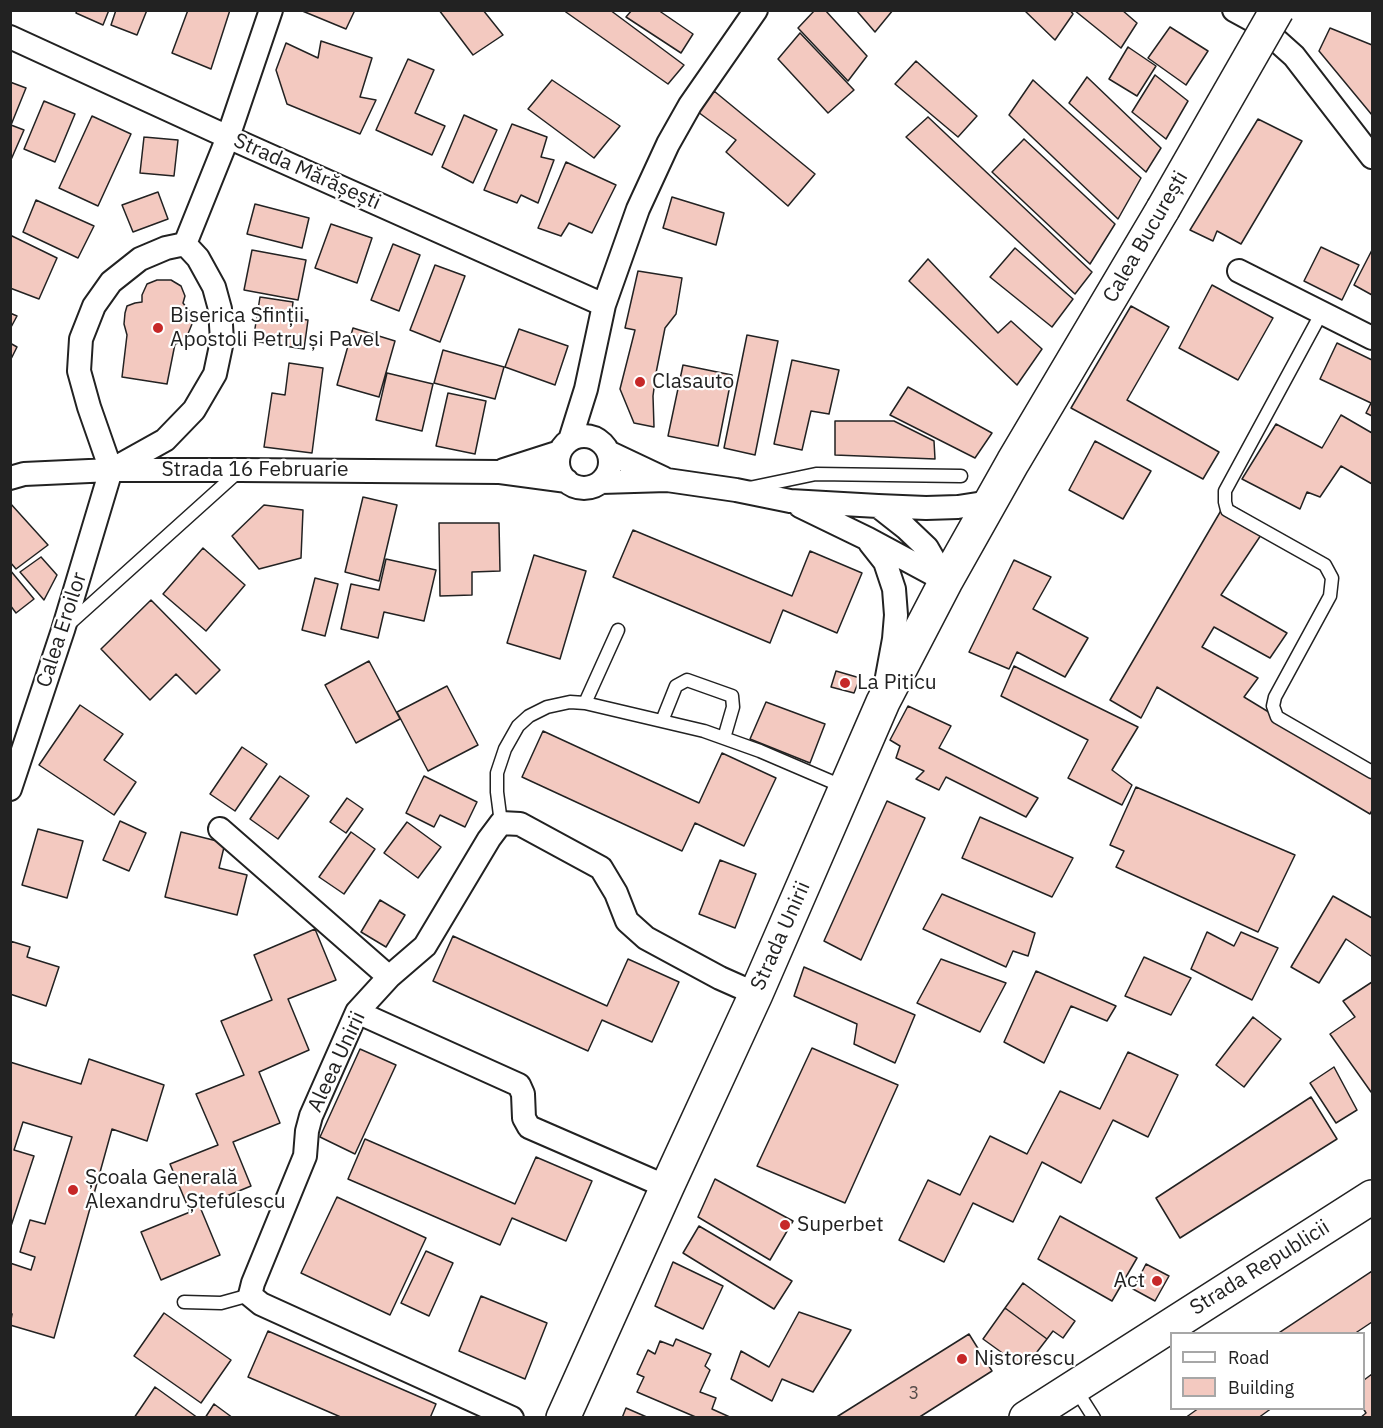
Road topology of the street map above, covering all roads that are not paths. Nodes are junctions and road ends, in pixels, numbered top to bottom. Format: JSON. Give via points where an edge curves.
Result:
{"nodes":[{"id":1,"x":272,"y":10,"type":"edge"},
{"id":2,"x":756,"y":10,"type":"edge"},
{"id":3,"x":1234,"y":10,"type":"edge"},
{"id":4,"x":1277,"y":10,"type":"edge"},
{"id":5,"x":10,"y":37,"type":"edge"},
{"id":6,"x":228,"y":137,"type":"junction"},
{"id":7,"x":1372,"y":157,"type":"edge"},
{"id":8,"x":185,"y":244,"type":"junction"},
{"id":9,"x":1239,"y":271,"type":"dead end"},
{"id":10,"x":604,"y":305,"type":"junction"},
{"id":11,"x":1322,"y":312,"type":"junction"},
{"id":12,"x":1372,"y":338,"type":"edge"},
{"id":13,"x":583,"y":445,"type":"junction"},
{"id":14,"x":1012,"y":462,"type":"joint"},
{"id":15,"x":111,"y":470,"type":"junction"},
{"id":16,"x":240,"y":470,"type":"junction"},
{"id":17,"x":500,"y":472,"type":"junction"},
{"id":18,"x":961,"y":476,"type":"dead end"},
{"id":19,"x":10,"y":478,"type":"edge"},
{"id":20,"x":667,"y":480,"type":"junction"},
{"id":21,"x":567,"y":481,"type":"junction"},
{"id":22,"x":601,"y":482,"type":"junction"},
{"id":23,"x":736,"y":490,"type":"junction"},
{"id":24,"x":790,"y":501,"type":"junction"},
{"id":25,"x":990,"y":502,"type":"junction"},
{"id":26,"x":878,"y":506,"type":"junction"},
{"id":27,"x":868,"y":539,"type":"junction"},
{"id":28,"x":946,"y":581,"type":"junction"},
{"id":29,"x":63,"y":630,"type":"junction"},
{"id":30,"x":618,"y":630,"type":"dead end"},
{"id":31,"x":883,"y":702,"type":"junction"},
{"id":32,"x":585,"y":703,"type":"junction"},
{"id":33,"x":662,"y":721,"type":"junction"},
{"id":34,"x":724,"y":738,"type":"junction"},
{"id":35,"x":1372,"y":772,"type":"edge"},
{"id":36,"x":846,"y":788,"type":"junction"},
{"id":37,"x":10,"y":789,"type":"edge"},
{"id":38,"x":501,"y":823,"type":"junction"},
{"id":39,"x":220,"y":829,"type":"dead end"},
{"id":40,"x":389,"y":977,"type":"junction"},
{"id":41,"x":756,"y":994,"type":"junction"},
{"id":42,"x":357,"y":1012,"type":"junction"},
{"id":43,"x":667,"y":1187,"type":"junction"},
{"id":44,"x":1372,"y":1197,"type":"edge"},
{"id":45,"x":250,"y":1295,"type":"junction"},
{"id":46,"x":184,"y":1302,"type":"dead end"},
{"id":47,"x":1074,"y":1387,"type":"junction"},
{"id":48,"x":512,"y":1418,"type":"edge"},
{"id":49,"x":564,"y":1418,"type":"edge"},
{"id":50,"x":1026,"y":1418,"type":"edge"},
{"id":51,"x":1095,"y":1418,"type":"edge"}],
"edges":[{"from":1,"to":6,"type":"street"},
{"from":2,"to":10,"type":"street","via":[[690,105],[668,144],[638,209]]},
{"from":3,"to":7,"type":"street","via":[[1256,22],[1294,56]]},
{"from":4,"to":14,"type":"main road","name":"Calea București","bridge":true},
{"from":5,"to":6,"type":"street","name":"Strada Mărășești"},
{"from":6,"to":8,"type":"street"},
{"from":6,"to":10,"type":"street","name":"Strada Mărășești"},
{"from":8,"to":15,"type":"street","via":[[140,259],[111,282],[94,306],[81,339],[79,371]]},
{"from":8,"to":15,"type":"street","via":[[214,287],[220,309],[222,341],[215,375],[194,410],[165,440]]},
{"from":9,"to":11,"type":"street"},
{"from":10,"to":13,"type":"street","via":[[586,389]]},
{"from":11,"to":12,"type":"street"},
{"from":11,"to":35,"type":"lane","via":[[1225,491],[1225,502],[1227,510],[1325,565],[1332,578],[1330,596],[1275,697],[1274,706],[1277,717]]},
{"from":13,"to":17,"type":"street","name":"Strada 16 Februarie"},
{"from":13,"to":20,"type":"street"},
{"from":13,"to":21,"type":"street","via":[[558,460]]},
{"from":13,"to":22,"type":"street","via":[[610,460]]},
{"from":14,"to":25,"type":"main road","name":"Strada Unirii"},
{"from":15,"to":16,"type":"street","name":"Strada 16 Februarie"},
{"from":15,"to":19,"type":"street","name":"Strada 16 Februarie"},
{"from":15,"to":29,"type":"street","name":"Calea Eroilor"},
{"from":16,"to":17,"type":"street","name":"Strada 16 Februarie"},
{"from":16,"to":29,"type":"lane"},
{"from":17,"to":21,"type":"street","name":"Strada 16 Februarie"},
{"from":18,"to":23,"type":"lane","via":[[816,474]]},
{"from":20,"to":22,"type":"street"},
{"from":20,"to":23,"type":"street"},
{"from":21,"to":22,"type":"street","via":[[584,488]]},
{"from":23,"to":24,"type":"street"},
{"from":24,"to":26,"type":"street"},
{"from":24,"to":27,"type":"street"},
{"from":25,"to":26,"type":"street","via":[[958,507]]},
{"from":25,"to":28,"type":"main road","name":"Strada Unirii"},
{"from":26,"to":28,"type":"street","via":[[927,548]]},
{"from":27,"to":28,"type":"street"},
{"from":27,"to":31,"type":"street","via":[[885,562],[894,589],[895,623]]},
{"from":28,"to":31,"type":"main road","name":"Strada Unirii"},
{"from":29,"to":37,"type":"street","name":"Calea Eroilor"},
{"from":30,"to":32,"type":"lane"},
{"from":31,"to":36,"type":"main road","name":"Strada Unirii"},
{"from":32,"to":33,"type":"lane"},
{"from":32,"to":38,"type":"lane","via":[[547,707],[518,726],[497,772]]},
{"from":33,"to":34,"type":"lane"},
{"from":33,"to":34,"type":"lane","via":[[676,686],[687,681],[732,696],[733,707]]},
{"from":34,"to":36,"type":"lane"},
{"from":36,"to":41,"type":"main road","name":"Strada Unirii"},
{"from":38,"to":40,"type":"street","name":"Aleea Unirii","via":[[426,946]]},
{"from":38,"to":41,"type":"street","via":[[520,824],[601,868],[627,921],[646,938]]},
{"from":39,"to":40,"type":"street"},
{"from":40,"to":42,"type":"street","name":"Aleea Unirii"},
{"from":41,"to":43,"type":"main road","name":"Strada Unirii"},
{"from":42,"to":43,"type":"street","via":[[519,1085],[529,1127]]},
{"from":42,"to":45,"type":"street","name":"Aleea Unirii","via":[[310,1116],[305,1156]]},
{"from":43,"to":49,"type":"main road","name":"Strada Unirii"},
{"from":44,"to":47,"type":"main road","name":"Strada Republicii"},
{"from":45,"to":46,"type":"lane","via":[[221,1303]]},
{"from":45,"to":48,"type":"street","via":[[261,1304]]},
{"from":47,"to":50,"type":"main road","name":"Strada Republicii"},
{"from":47,"to":51,"type":"lane"}]}
